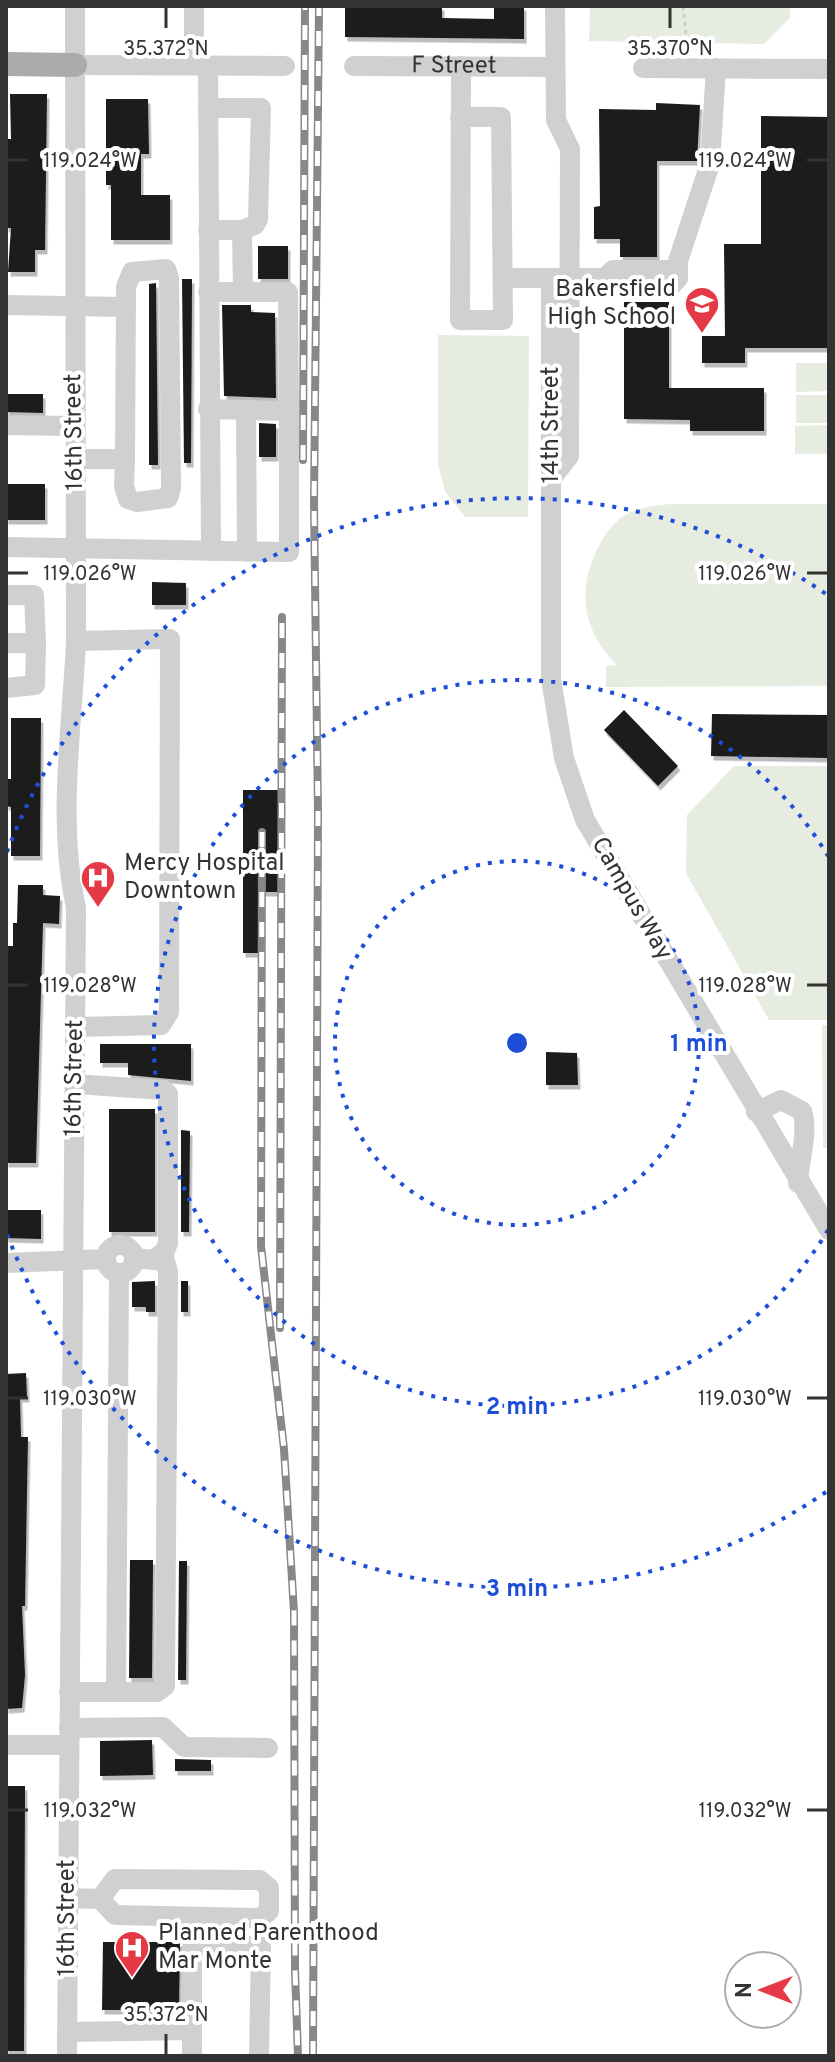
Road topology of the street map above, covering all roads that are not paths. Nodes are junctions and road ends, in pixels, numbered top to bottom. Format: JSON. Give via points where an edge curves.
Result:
{"nodes":[{"id":1,"x":75,"y":6,"type":"edge"},
{"id":2,"x":194,"y":6,"type":"edge"},
{"id":3,"x":555,"y":6,"type":"edge"},
{"id":4,"x":6,"y":64,"type":"edge"},
{"id":5,"x":75,"y":65,"type":"junction"},
{"id":6,"x":201,"y":66,"type":"junction"},
{"id":7,"x":285,"y":66,"type":"dead end"},
{"id":8,"x":354,"y":66,"type":"dead end"},
{"id":9,"x":461,"y":66,"type":"junction"},
{"id":10,"x":555,"y":67,"type":"junction"},
{"id":11,"x":643,"y":68,"type":"dead end"},
{"id":12,"x":716,"y":68,"type":"junction"},
{"id":13,"x":829,"y":69,"type":"edge"},
{"id":14,"x":208,"y":108,"type":"junction"},
{"id":15,"x":460,"y":117,"type":"junction"},
{"id":16,"x":208,"y":230,"type":"junction"},
{"id":17,"x":242,"y":230,"type":"junction"},
{"id":18,"x":504,"y":278,"type":"junction"},
{"id":19,"x":561,"y":278,"type":"junction"},
{"id":20,"x":208,"y":292,"type":"junction"},
{"id":21,"x":243,"y":292,"type":"junction"},
{"id":22,"x":6,"y":305,"type":"edge"},
{"id":23,"x":73,"y":305,"type":"junction"},
{"id":24,"x":126,"y":307,"type":"junction"},
{"id":25,"x":208,"y":409,"type":"junction"},
{"id":26,"x":246,"y":410,"type":"junction"},
{"id":27,"x":289,"y":411,"type":"junction"},
{"id":28,"x":6,"y":425,"type":"edge"},
{"id":29,"x":75,"y":426,"type":"junction"},
{"id":30,"x":75,"y":459,"type":"junction"},
{"id":31,"x":125,"y":459,"type":"junction"},
{"id":32,"x":6,"y":547,"type":"edge"},
{"id":33,"x":76,"y":549,"type":"junction"},
{"id":34,"x":211,"y":551,"type":"junction"},
{"id":35,"x":247,"y":552,"type":"junction"},
{"id":36,"x":6,"y":595,"type":"edge"},
{"id":37,"x":76,"y":641,"type":"junction"},
{"id":38,"x":6,"y":643,"type":"edge"},
{"id":39,"x":36,"y":643,"type":"junction"},
{"id":40,"x":6,"y":688,"type":"edge"},
{"id":41,"x":567,"y":769,"type":"joint"},
{"id":42,"x":76,"y":1027,"type":"junction"},
{"id":43,"x":75,"y":1084,"type":"junction"},
{"id":44,"x":756,"y":1112,"type":"junction"},
{"id":45,"x":798,"y":1183,"type":"junction"},
{"id":46,"x":829,"y":1230,"type":"edge"},
{"id":47,"x":156,"y":1258,"type":"junction"},
{"id":48,"x":71,"y":1262,"type":"junction"},
{"id":49,"x":6,"y":1263,"type":"edge"},
{"id":50,"x":112,"y":1266,"type":"junction"},
{"id":51,"x":69,"y":1692,"type":"junction"},
{"id":52,"x":116,"y":1692,"type":"junction"},
{"id":53,"x":69,"y":1736,"type":"junction"},
{"id":54,"x":6,"y":1745,"type":"edge"},
{"id":55,"x":268,"y":1748,"type":"dead end"},
{"id":56,"x":68,"y":1898,"type":"junction"},
{"id":57,"x":100,"y":1899,"type":"junction"},
{"id":58,"x":192,"y":2030,"type":"junction"},
{"id":59,"x":67,"y":2032,"type":"junction"},
{"id":60,"x":67,"y":2056,"type":"edge"},
{"id":61,"x":192,"y":2056,"type":"edge"},
{"id":62,"x":259,"y":2056,"type":"edge"}],
"edges":[{"from":1,"to":5,"type":"street","name":"16th Street"},
{"from":2,"to":6,"type":"street"},
{"from":3,"to":10,"type":"street"},
{"from":4,"to":5,"type":"main road"},
{"from":5,"to":6,"type":"street"},
{"from":5,"to":23,"type":"street","name":"16th Street"},
{"from":6,"to":7,"type":"street"},
{"from":6,"to":14,"type":"street"},
{"from":8,"to":9,"type":"street","name":"F Street"},
{"from":9,"to":10,"type":"street","name":"F Street"},
{"from":9,"to":15,"type":"street"},
{"from":10,"to":19,"type":"street","via":[[556,120],[570,149]]},
{"from":11,"to":12,"type":"street"},
{"from":12,"to":13,"type":"street"},
{"from":12,"to":19,"type":"street","via":[[710,164],[678,261],[678,278],[667,270],[613,270],[605,278]]},
{"from":14,"to":16,"type":"street"},
{"from":14,"to":17,"type":"street","via":[[261,108],[258,219]]},
{"from":15,"to":18,"type":"street","via":[[501,117]]},
{"from":15,"to":18,"type":"street","via":[[460,320],[503,320]]},
{"from":16,"to":17,"type":"street"},
{"from":16,"to":20,"type":"street"},
{"from":17,"to":21,"type":"street"},
{"from":18,"to":19,"type":"street"},
{"from":19,"to":41,"type":"street","name":"14th Street","via":[[569,456],[552,478],[551,679]]},
{"from":20,"to":21,"type":"street"},
{"from":20,"to":25,"type":"street"},
{"from":21,"to":27,"type":"street","via":[[288,292]]},
{"from":22,"to":23,"type":"street"},
{"from":23,"to":24,"type":"street"},
{"from":23,"to":29,"type":"street","name":"16th Street"},
{"from":24,"to":31,"type":"street"},
{"from":24,"to":31,"type":"street","via":[[132,272],[166,269],[168,498],[128,499]]},
{"from":25,"to":26,"type":"street"},
{"from":25,"to":34,"type":"street"},
{"from":26,"to":27,"type":"street"},
{"from":26,"to":35,"type":"street"},
{"from":27,"to":35,"type":"street","via":[[289,552]]},
{"from":28,"to":29,"type":"street"},
{"from":29,"to":30,"type":"street","name":"16th Street"},
{"from":30,"to":31,"type":"street"},
{"from":30,"to":33,"type":"street","name":"16th Street"},
{"from":32,"to":33,"type":"street"},
{"from":33,"to":34,"type":"street"},
{"from":33,"to":37,"type":"street","name":"16th Street"},
{"from":34,"to":35,"type":"street"},
{"from":36,"to":39,"type":"street","via":[[34,595]]},
{"from":37,"to":42,"type":"street","name":"16th Street","via":[[67,843],[76,908]]},
{"from":37,"to":42,"type":"street","via":[[170,639],[169,1012],[161,1025]]},
{"from":38,"to":39,"type":"street"},
{"from":39,"to":40,"type":"street","via":[[35,685]]},
{"from":41,"to":44,"type":"street","name":"Campus Way","via":[[602,852]]},
{"from":42,"to":43,"type":"street","name":"16th Street"},
{"from":43,"to":47,"type":"street","via":[[168,1094],[168,1243]]},
{"from":43,"to":48,"type":"street","name":"16th Street"},
{"from":44,"to":45,"type":"street","name":"Campus Way"},
{"from":44,"to":45,"type":"street","via":[[781,1100],[802,1111],[806,1123]]},
{"from":45,"to":46,"type":"street","name":"Campus Way"},
{"from":47,"to":50,"type":"street","via":[[134,1258],[130,1248],[120,1245],[111,1248]]},
{"from":47,"to":52,"type":"street","via":[[165,1261],[168,1272],[163,1691]]},
{"from":48,"to":49,"type":"street"},
{"from":48,"to":50,"type":"street"},
{"from":48,"to":51,"type":"street","name":"16th Street"},
{"from":50,"to":52,"type":"street"},
{"from":51,"to":52,"type":"street"},
{"from":51,"to":53,"type":"street","name":"16th Street"},
{"from":53,"to":54,"type":"street"},
{"from":53,"to":55,"type":"street","via":[[163,1727],[184,1747]]},
{"from":53,"to":56,"type":"street","name":"16th Street"},
{"from":56,"to":57,"type":"street"},
{"from":56,"to":59,"type":"street","name":"16th Street"},
{"from":57,"to":57,"type":"street","via":[[115,1915],[260,1918],[269,1911],[269,1888],[260,1880],[115,1879]]},
{"from":58,"to":59,"type":"street"},
{"from":58,"to":61,"type":"street"},
{"from":58,"to":62,"type":"street","via":[[192,1947],[261,1946]]},
{"from":59,"to":60,"type":"street","name":"16th Street"}]}
